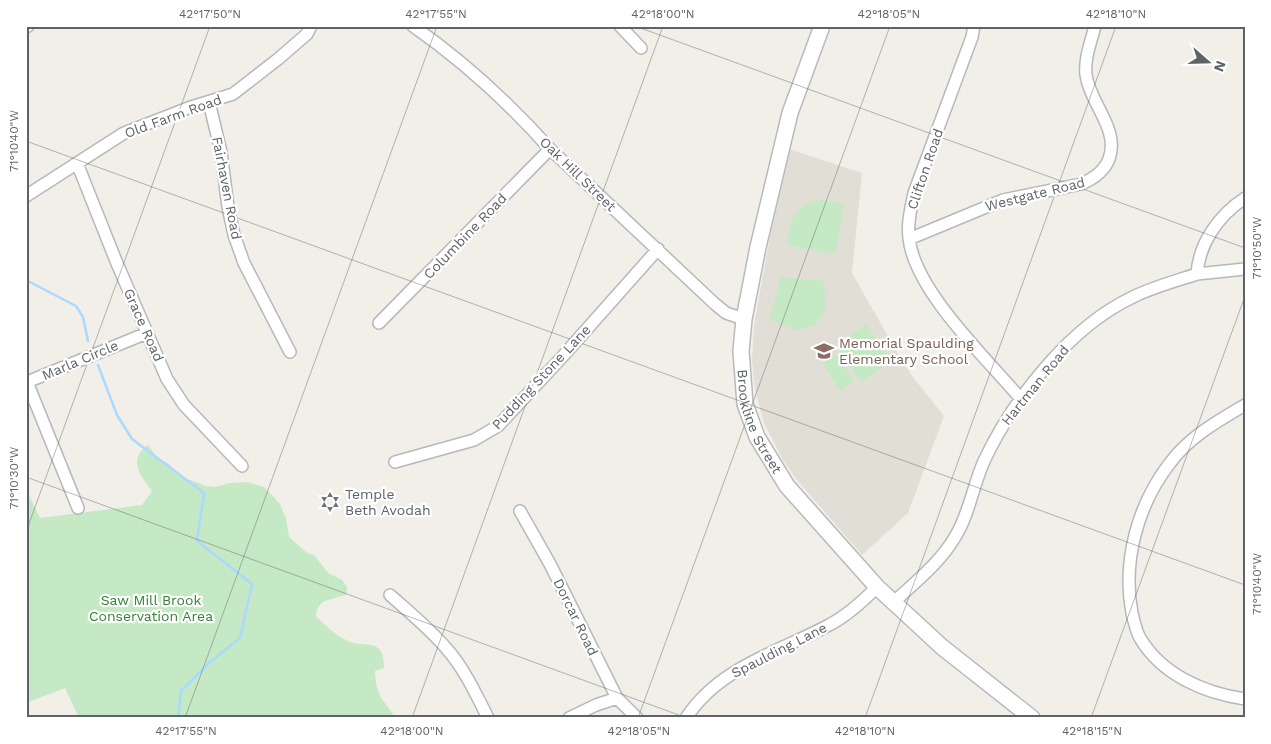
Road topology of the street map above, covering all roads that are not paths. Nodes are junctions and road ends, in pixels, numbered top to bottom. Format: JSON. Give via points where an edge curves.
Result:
{"nodes":[{"id":1,"x":311,"y":26,"type":"edge"},
{"id":2,"x":413,"y":26,"type":"edge"},
{"id":3,"x":620,"y":26,"type":"edge"},
{"id":4,"x":822,"y":26,"type":"edge"},
{"id":5,"x":974,"y":26,"type":"edge"},
{"id":6,"x":1095,"y":26,"type":"edge"},
{"id":7,"x":640,"y":48,"type":"dead end"},
{"id":8,"x":209,"y":102,"type":"junction"},
{"id":9,"x":550,"y":149,"type":"junction"},
{"id":10,"x":77,"y":163,"type":"junction"},
{"id":11,"x":26,"y":196,"type":"edge"},
{"id":12,"x":1245,"y":198,"type":"edge"},
{"id":13,"x":909,"y":239,"type":"junction"},
{"id":14,"x":658,"y":249,"type":"junction"},
{"id":15,"x":1245,"y":269,"type":"edge"},
{"id":16,"x":1197,"y":274,"type":"junction"},
{"id":17,"x":744,"y":319,"type":"junction"},
{"id":18,"x":380,"y":323,"type":"dead end"},
{"id":19,"x":147,"y":333,"type":"junction"},
{"id":20,"x":290,"y":352,"type":"dead end"},
{"id":21,"x":1021,"y":399,"type":"junction"},
{"id":22,"x":1245,"y":405,"type":"edge"},
{"id":23,"x":395,"y":462,"type":"dead end"},
{"id":24,"x":242,"y":466,"type":"dead end"},
{"id":25,"x":78,"y":508,"type":"dead end"},
{"id":26,"x":520,"y":512,"type":"dead end"},
{"id":27,"x":877,"y":587,"type":"junction"},
{"id":28,"x":390,"y":595,"type":"dead end"},
{"id":29,"x":893,"y":603,"type":"junction"},
{"id":30,"x":617,"y":698,"type":"junction"},
{"id":31,"x":1245,"y":699,"type":"edge"},
{"id":32,"x":488,"y":718,"type":"edge"},
{"id":33,"x":569,"y":718,"type":"edge"},
{"id":34,"x":638,"y":718,"type":"edge"},
{"id":35,"x":686,"y":718,"type":"edge"},
{"id":36,"x":1032,"y":718,"type":"edge"}],
"edges":[{"from":1,"to":8,"type":"street","name":"Old Farm Road","via":[[254,79],[233,94]]},
{"from":2,"to":9,"type":"street","name":"Oak Hill Street","via":[[462,64]]},
{"from":3,"to":7,"type":"street"},
{"from":4,"to":17,"type":"main road","name":"Brookline Street","via":[[790,113]]},
{"from":5,"to":13,"type":"street","name":"Clifton Road","via":[[914,193]]},
{"from":6,"to":13,"type":"street","name":"Westgate Road","via":[[1086,74],[1089,89],[1112,141],[1111,151],[1094,179],[1002,200]]},
{"from":8,"to":10,"type":"street","name":"Old Farm Road","via":[[124,133]]},
{"from":8,"to":20,"type":"street","name":"Fairhaven Road","via":[[221,152],[234,235],[244,263]]},
{"from":9,"to":14,"type":"street","name":"Oak Hill Street"},
{"from":9,"to":18,"type":"street","name":"Columbine Road"},
{"from":10,"to":11,"type":"street","name":"Old Farm Road"},
{"from":10,"to":19,"type":"street","name":"Grace Road"},
{"from":12,"to":16,"type":"street","via":[[1223,217],[1210,234],[1198,261]]},
{"from":13,"to":21,"type":"street","name":"Clifton Road","via":[[914,262],[924,283]]},
{"from":14,"to":17,"type":"street","name":"Oak Hill Street","via":[[726,313]]},
{"from":14,"to":23,"type":"street","name":"Pudding Stone Lane","via":[[498,426],[474,440]]},
{"from":15,"to":16,"type":"street","name":"Hartman Road"},
{"from":16,"to":21,"type":"street","name":"Hartman Road","via":[[1132,297],[1102,316],[1063,347]]},
{"from":17,"to":27,"type":"main road","name":"Brookline Street","via":[[741,351],[745,404],[757,437],[787,486]]},
{"from":19,"to":24,"type":"street","name":"Grace Road","via":[[184,405]]},
{"from":19,"to":25,"type":"street","name":"Marla Circle","via":[[27,382]]},
{"from":21,"to":29,"type":"street","name":"Hartman Road","via":[[999,431],[984,462],[955,538],[939,559]]},
{"from":22,"to":31,"type":"street","via":[[1190,441],[1170,463],[1154,489],[1139,521],[1129,560],[1129,596],[1139,636],[1164,666],[1183,680],[1202,688]]},
{"from":26,"to":30,"type":"street","name":"Dorcar Road","via":[[550,564]]},
{"from":27,"to":29,"type":"main road","name":"Brookline Street"},
{"from":27,"to":35,"type":"street","name":"Spaulding Lane","via":[[830,625],[728,675],[696,702]]},
{"from":28,"to":32,"type":"street","via":[[447,650]]},
{"from":29,"to":36,"type":"main road","name":"Brookline Street","via":[[942,647]]},
{"from":30,"to":33,"type":"street"},
{"from":30,"to":34,"type":"street","name":"Dorcar Road"}]}
